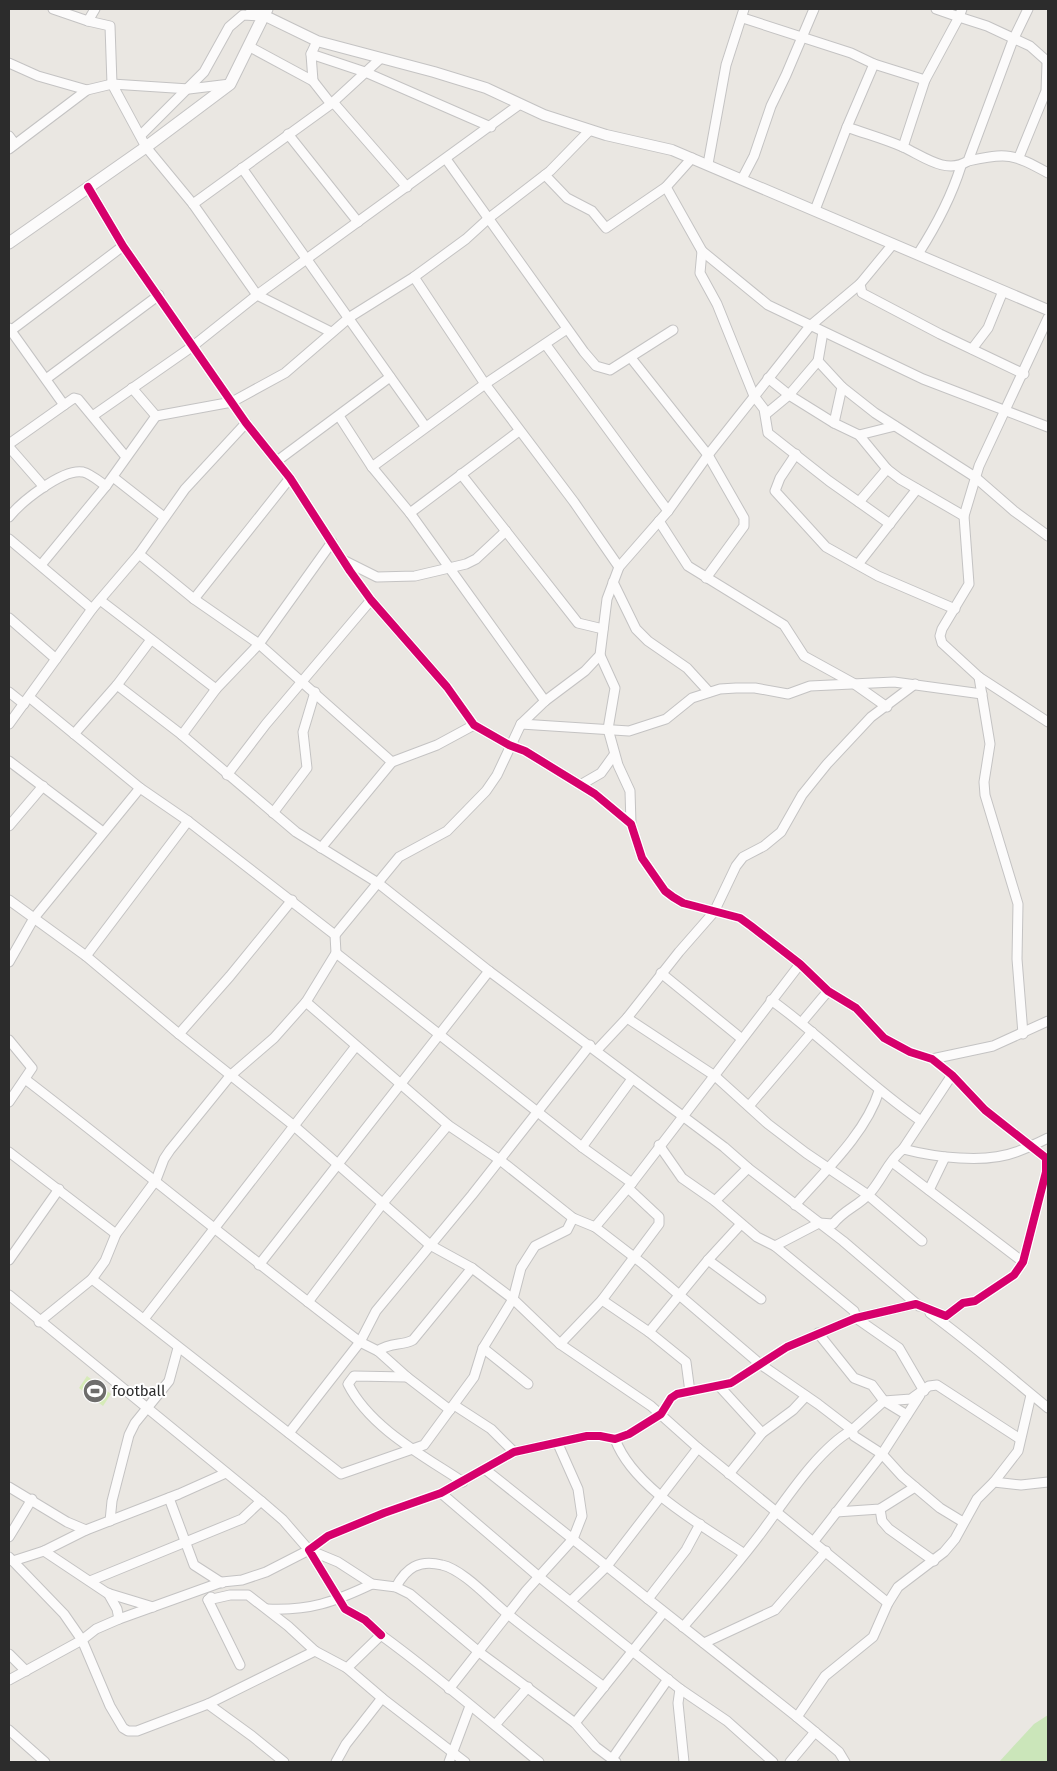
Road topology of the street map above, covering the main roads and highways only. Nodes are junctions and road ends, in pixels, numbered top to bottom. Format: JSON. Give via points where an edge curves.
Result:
{"nodes":[{"id":1,"x":265,"y":12,"type":"edge"},
{"id":2,"x":9,"y":243,"type":"edge"}],
"edges":[{"from":1,"to":2,"type":"main road","via":[[230,84]]}]}
